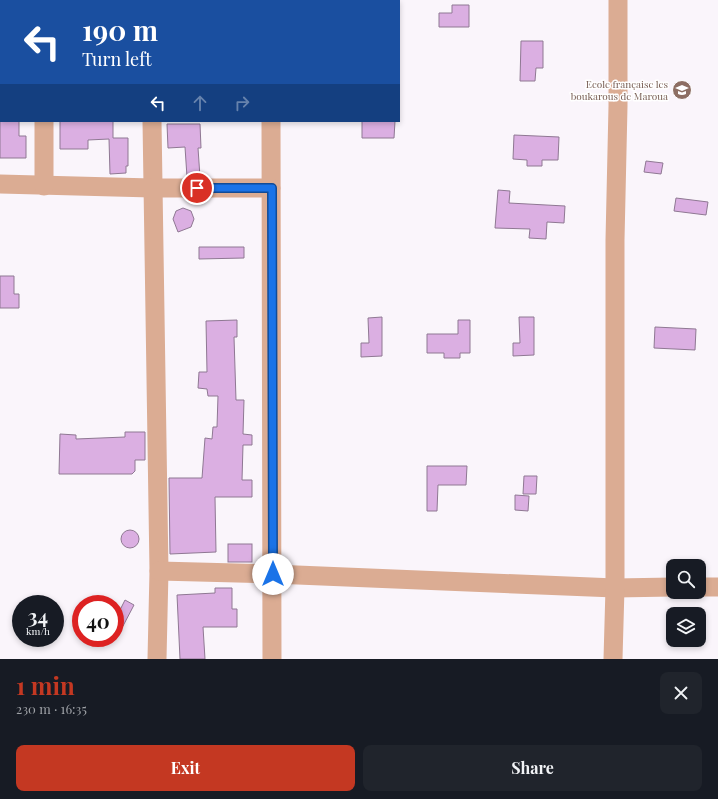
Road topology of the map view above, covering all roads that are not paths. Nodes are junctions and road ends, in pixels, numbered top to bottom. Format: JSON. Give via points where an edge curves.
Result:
{"nodes":[{"id":1,"x":618,"y":0,"type":"edge"},
{"id":2,"x":44,"y":122,"type":"edge"},
{"id":3,"x":152,"y":122,"type":"edge"},
{"id":4,"x":271,"y":122,"type":"edge"},
{"id":5,"x":0,"y":184,"type":"edge"},
{"id":6,"x":44,"y":186,"type":"junction"},
{"id":7,"x":152,"y":188,"type":"junction"},
{"id":8,"x":272,"y":188,"type":"junction"},
{"id":9,"x":159,"y":571,"type":"junction"},
{"id":10,"x":273,"y":574,"type":"junction"},
{"id":11,"x":666,"y":587,"type":"edge"},
{"id":12,"x":706,"y":587,"type":"edge"},
{"id":13,"x":718,"y":587,"type":"edge"},
{"id":14,"x":615,"y":588,"type":"junction"},
{"id":15,"x":157,"y":659,"type":"edge"},
{"id":16,"x":272,"y":659,"type":"edge"},
{"id":17,"x":613,"y":659,"type":"edge"}],
"edges":[{"from":1,"to":14,"type":"street"},
{"from":2,"to":6,"type":"street"},
{"from":3,"to":7,"type":"street"},
{"from":4,"to":8,"type":"street"},
{"from":5,"to":6,"type":"street"},
{"from":6,"to":7,"type":"street"},
{"from":7,"to":8,"type":"street"},
{"from":7,"to":9,"type":"street"},
{"from":8,"to":10,"type":"street"},
{"from":9,"to":10,"type":"street"},
{"from":9,"to":15,"type":"street"},
{"from":10,"to":14,"type":"street"},
{"from":10,"to":16,"type":"street"},
{"from":11,"to":14,"type":"street"},
{"from":12,"to":13,"type":"street"},
{"from":14,"to":17,"type":"street"}]}
